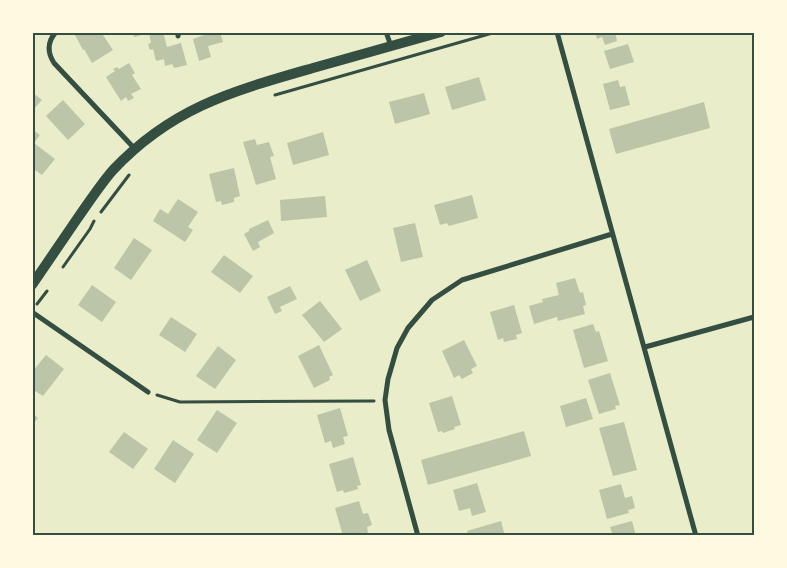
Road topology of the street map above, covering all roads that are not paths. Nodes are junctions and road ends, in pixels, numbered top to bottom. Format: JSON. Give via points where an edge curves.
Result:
{"nodes":[{"id":1,"x":56,"y":32,"type":"edge"},
{"id":2,"x":386,"y":32,"type":"edge"},
{"id":3,"x":441,"y":32,"type":"edge"},
{"id":4,"x":556,"y":32,"type":"edge"},
{"id":5,"x":391,"y":47,"type":"junction"},
{"id":6,"x":135,"y":149,"type":"junction"},
{"id":7,"x":612,"y":234,"type":"junction"},
{"id":8,"x":32,"y":285,"type":"edge"},
{"id":9,"x":32,"y":312,"type":"edge"},
{"id":10,"x":754,"y":317,"type":"edge"},
{"id":11,"x":644,"y":347,"type":"junction"},
{"id":12,"x":148,"y":392,"type":"road end"},
{"id":13,"x":418,"y":536,"type":"edge"},
{"id":14,"x":696,"y":536,"type":"edge"}],
"edges":[{"from":1,"to":6,"type":"street","via":[[49,46],[54,63]]},
{"from":2,"to":5,"type":"street"},
{"from":3,"to":5,"type":"main road"},
{"from":4,"to":7,"type":"street"},
{"from":5,"to":6,"type":"main road","via":[[243,88],[179,117]]},
{"from":6,"to":8,"type":"main road","via":[[94,194]]},
{"from":7,"to":11,"type":"street"},
{"from":7,"to":13,"type":"street","via":[[462,280],[432,300],[408,328],[397,348],[385,400],[389,430]]},
{"from":9,"to":12,"type":"street"},
{"from":10,"to":11,"type":"street"},
{"from":11,"to":14,"type":"street"}]}
